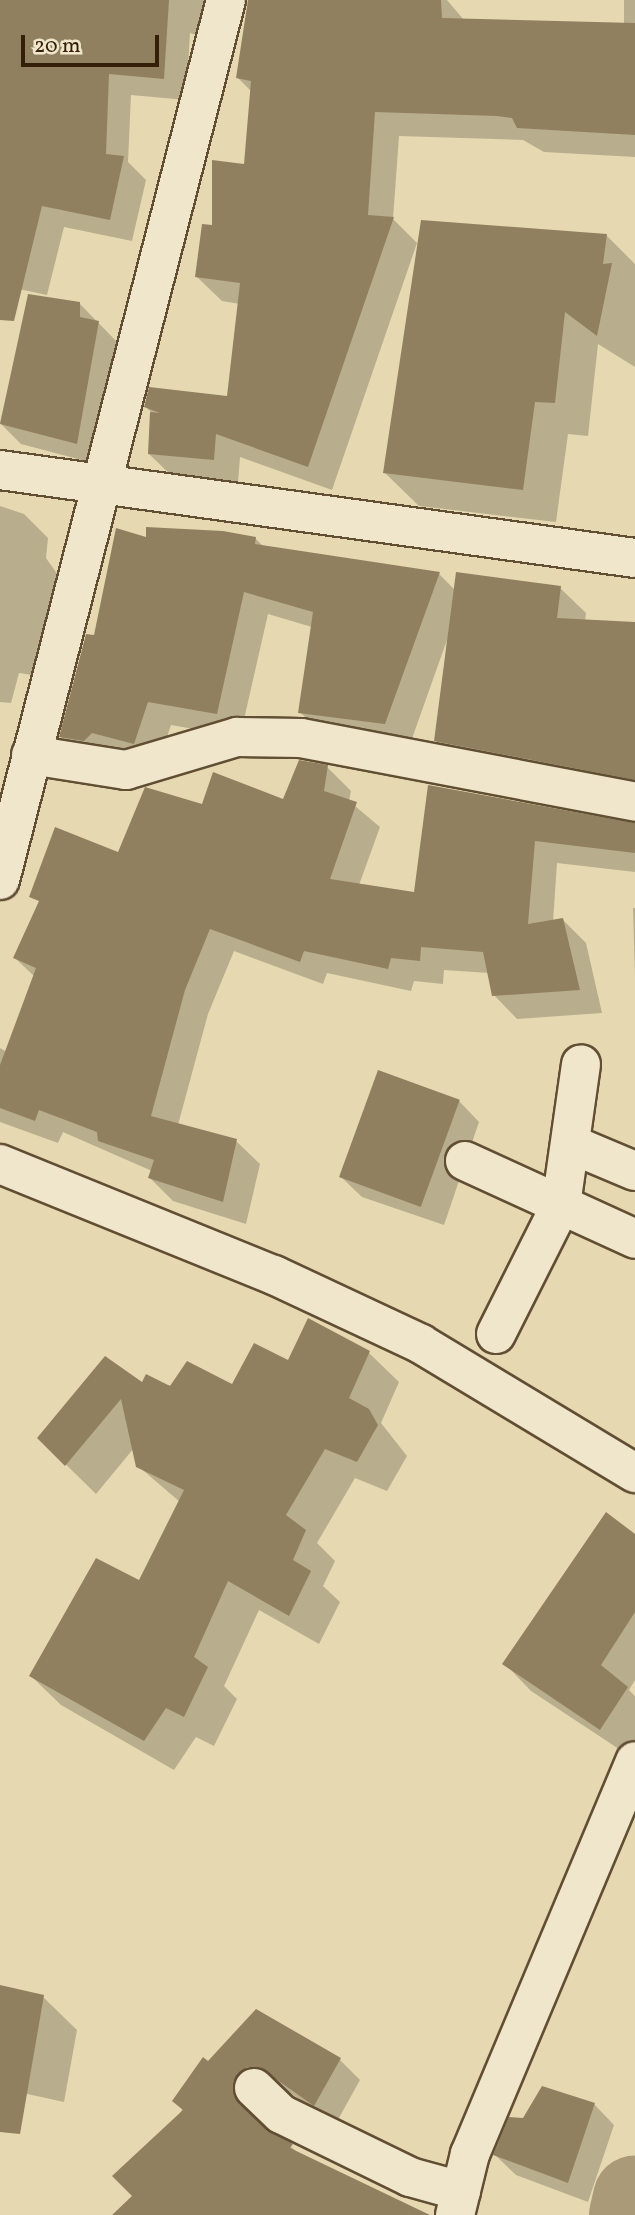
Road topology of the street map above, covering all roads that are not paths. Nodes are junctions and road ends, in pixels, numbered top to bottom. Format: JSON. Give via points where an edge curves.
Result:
{"nodes":[{"id":1,"x":226,"y":0,"type":"edge"},
{"id":2,"x":0,"y":470,"type":"edge"},
{"id":3,"x":103,"y":483,"type":"junction"},
{"id":4,"x":635,"y":558,"type":"edge"},
{"id":5,"x":31,"y":755,"type":"junction"},
{"id":6,"x":635,"y":802,"type":"edge"},
{"id":7,"x":0,"y":880,"type":"edge"},
{"id":8,"x":581,"y":1064,"type":"dead end"},
{"id":9,"x":573,"y":1145,"type":"junction"},
{"id":10,"x":465,"y":1161,"type":"dead end"},
{"id":11,"x":0,"y":1164,"type":"edge"},
{"id":12,"x":635,"y":1171,"type":"edge"},
{"id":13,"x":561,"y":1205,"type":"junction"},
{"id":14,"x":635,"y":1239,"type":"edge"},
{"id":15,"x":496,"y":1334,"type":"dead end"},
{"id":16,"x":635,"y":1473,"type":"edge"},
{"id":17,"x":635,"y":1761,"type":"edge"},
{"id":18,"x":254,"y":2088,"type":"dead end"},
{"id":19,"x":458,"y":2203,"type":"edge"}],
"edges":[{"from":1,"to":3,"type":"street"},
{"from":2,"to":3,"type":"street"},
{"from":3,"to":4,"type":"street"},
{"from":3,"to":5,"type":"street"},
{"from":5,"to":6,"type":"street","via":[[126,770],[237,737],[301,738]]},
{"from":5,"to":7,"type":"street"},
{"from":8,"to":9,"type":"street"},
{"from":9,"to":12,"type":"street"},
{"from":9,"to":13,"type":"street"},
{"from":10,"to":13,"type":"street"},
{"from":11,"to":16,"type":"street","via":[[274,1275],[421,1344]]},
{"from":13,"to":14,"type":"street"},
{"from":13,"to":15,"type":"street"},
{"from":17,"to":19,"type":"street"},
{"from":18,"to":19,"type":"street","via":[[281,2114]]}]}
